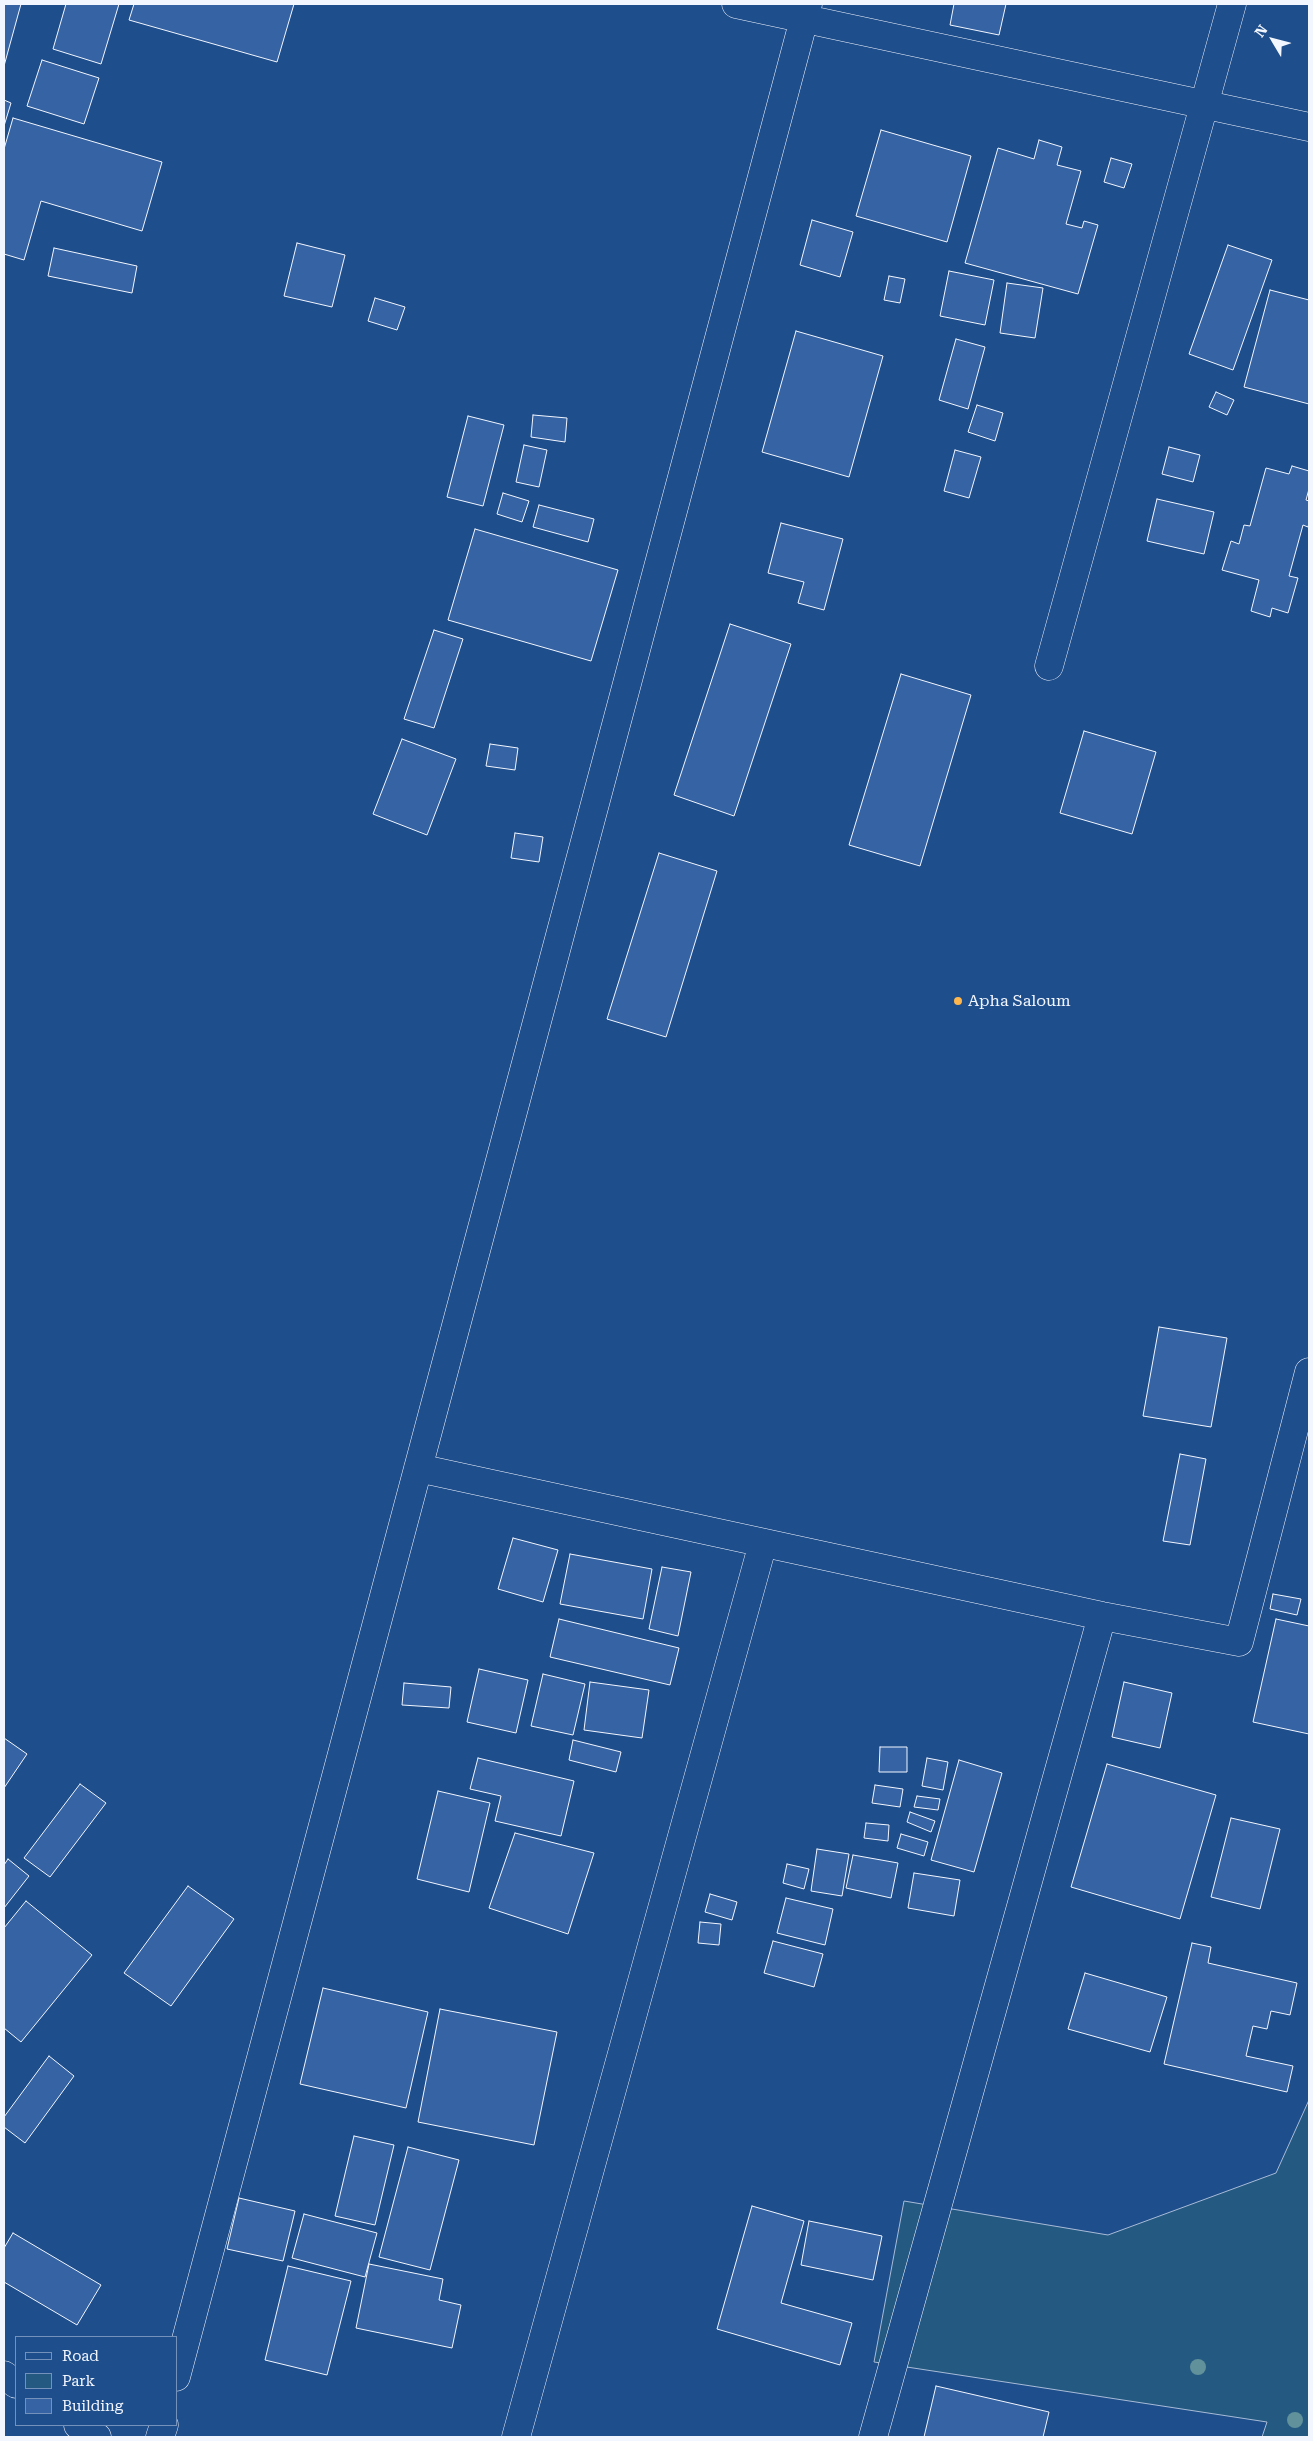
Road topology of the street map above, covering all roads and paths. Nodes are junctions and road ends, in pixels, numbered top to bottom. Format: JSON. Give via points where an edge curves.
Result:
{"nodes":[{"id":1,"x":736,"y":4,"type":"edge"},
{"id":2,"x":1232,"y":4,"type":"edge"},
{"id":3,"x":806,"y":11,"type":"edge"},
{"id":4,"x":1204,"y":104,"type":"junction"},
{"id":5,"x":1309,"y":127,"type":"edge"},
{"id":6,"x":1049,"y":666,"type":"dead end"},
{"id":7,"x":1309,"y":1372,"type":"edge"},
{"id":8,"x":418,"y":1468,"type":"junction"},
{"id":9,"x":763,"y":1543,"type":"junction"},
{"id":10,"x":1102,"y":1616,"type":"junction"},
{"id":11,"x":178,"y":2369,"type":"edge"},
{"id":12,"x":4,"y":2375,"type":"edge"},
{"id":13,"x":15,"y":2383,"type":"edge"},
{"id":14,"x":80,"y":2426,"type":"edge"},
{"id":15,"x":97,"y":2437,"type":"edge"},
{"id":16,"x":516,"y":2437,"type":"edge"},
{"id":17,"x":873,"y":2437,"type":"edge"}],
"edges":[{"from":1,"to":3,"type":"street"},
{"from":2,"to":4,"type":"street"},
{"from":3,"to":4,"type":"street"},
{"from":3,"to":8,"type":"street"},
{"from":4,"to":5,"type":"street"},
{"from":4,"to":6,"type":"street"},
{"from":7,"to":10,"type":"street","via":[[1238,1642]]},
{"from":8,"to":9,"type":"street"},
{"from":8,"to":11,"type":"street"},
{"from":9,"to":10,"type":"street"},
{"from":9,"to":16,"type":"street"},
{"from":10,"to":17,"type":"street"},
{"from":12,"to":13,"type":"street"},
{"from":14,"to":15,"type":"street"}]}
